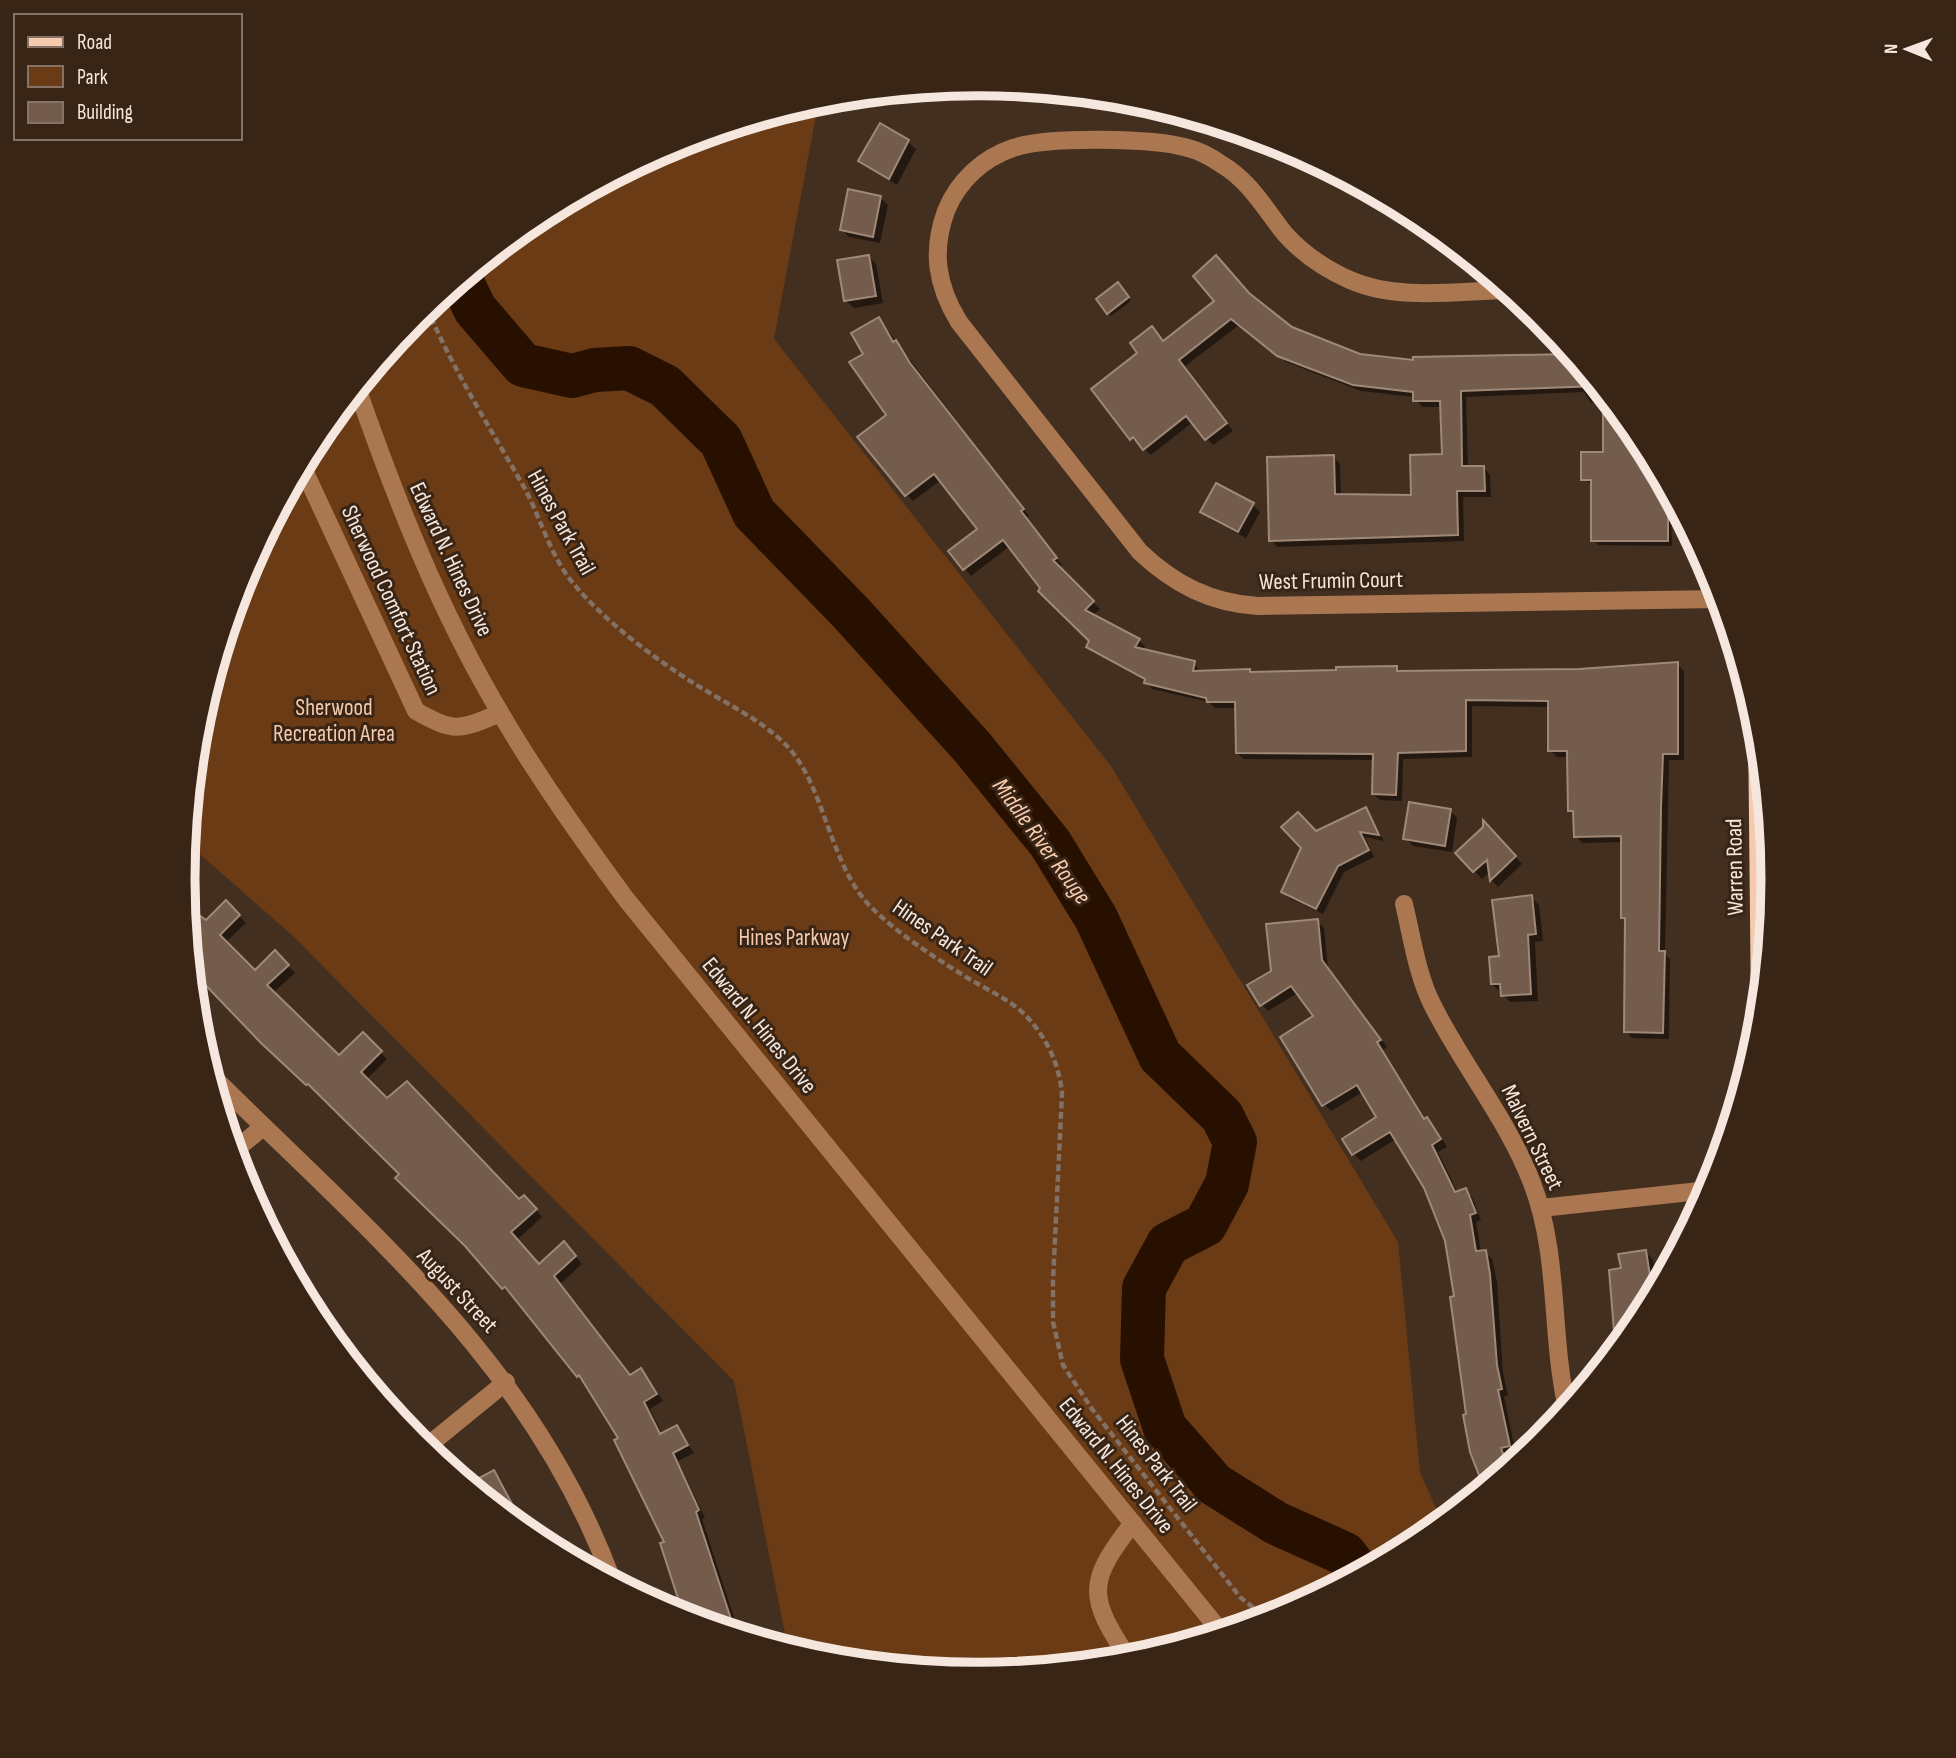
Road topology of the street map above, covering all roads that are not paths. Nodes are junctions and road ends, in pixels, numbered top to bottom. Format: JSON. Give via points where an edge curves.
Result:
{"nodes":[{"id":1,"x":1494,"y":290,"type":"edge"},
{"id":2,"x":360,"y":398,"type":"edge"},
{"id":3,"x":307,"y":477,"type":"edge"},
{"id":4,"x":1709,"y":599,"type":"edge"},
{"id":5,"x":500,"y":713,"type":"junction"},
{"id":6,"x":1758,"y":818,"type":"edge"},
{"id":7,"x":1404,"y":904,"type":"dead end"},
{"id":8,"x":1759,"y":927,"type":"edge"},
{"id":9,"x":224,"y":1088,"type":"edge"},
{"id":10,"x":263,"y":1127,"type":"junction"},
{"id":11,"x":242,"y":1144,"type":"edge"},
{"id":12,"x":1695,"y":1191,"type":"edge"},
{"id":13,"x":1541,"y":1208,"type":"junction"},
{"id":14,"x":506,"y":1382,"type":"junction"},
{"id":15,"x":1566,"y":1396,"type":"edge"},
{"id":16,"x":434,"y":1441,"type":"edge"},
{"id":17,"x":1133,"y":1523,"type":"junction"},
{"id":18,"x":607,"y":1567,"type":"edge"},
{"id":19,"x":1215,"y":1625,"type":"edge"},
{"id":20,"x":1122,"y":1648,"type":"edge"}],
"edges":[{"from":1,"to":4,"type":"street","name":"West Frumin Court","via":[[1396,291],[1352,281],[1299,248],[1239,176],[1188,148],[1132,141],[1046,142],[1016,146],[991,157],[961,184],[940,228],[937,254],[947,302],[1140,552],[1174,582],[1216,600],[1258,606]]},
{"from":2,"to":5,"type":"street","name":"Edward N. Hines Drive","via":[[431,580]]},
{"from":3,"to":5,"type":"street","name":"Sherwood Comfort Station","via":[[416,712],[441,725],[464,728]]},
{"from":5,"to":17,"type":"street","name":"Edward N. Hines Drive","via":[[626,899]]},
{"from":6,"to":8,"type":"main road","name":"Warren Road"},
{"from":7,"to":13,"type":"street","name":"Malvern Street","via":[[1433,1006],[1492,1105]]},
{"from":9,"to":10,"type":"street","name":"August Street"},
{"from":10,"to":11,"type":"street"},
{"from":10,"to":14,"type":"street","name":"August Street","via":[[433,1296]]},
{"from":12,"to":13,"type":"street"},
{"from":13,"to":15,"type":"street","name":"Malvern Street"},
{"from":14,"to":16,"type":"street"},
{"from":14,"to":18,"type":"street","name":"August Street","via":[[570,1483]]},
{"from":17,"to":19,"type":"street","name":"Edward N. Hines Drive"},
{"from":17,"to":20,"type":"street","via":[[1107,1557],[1096,1591],[1104,1621]]}]}
